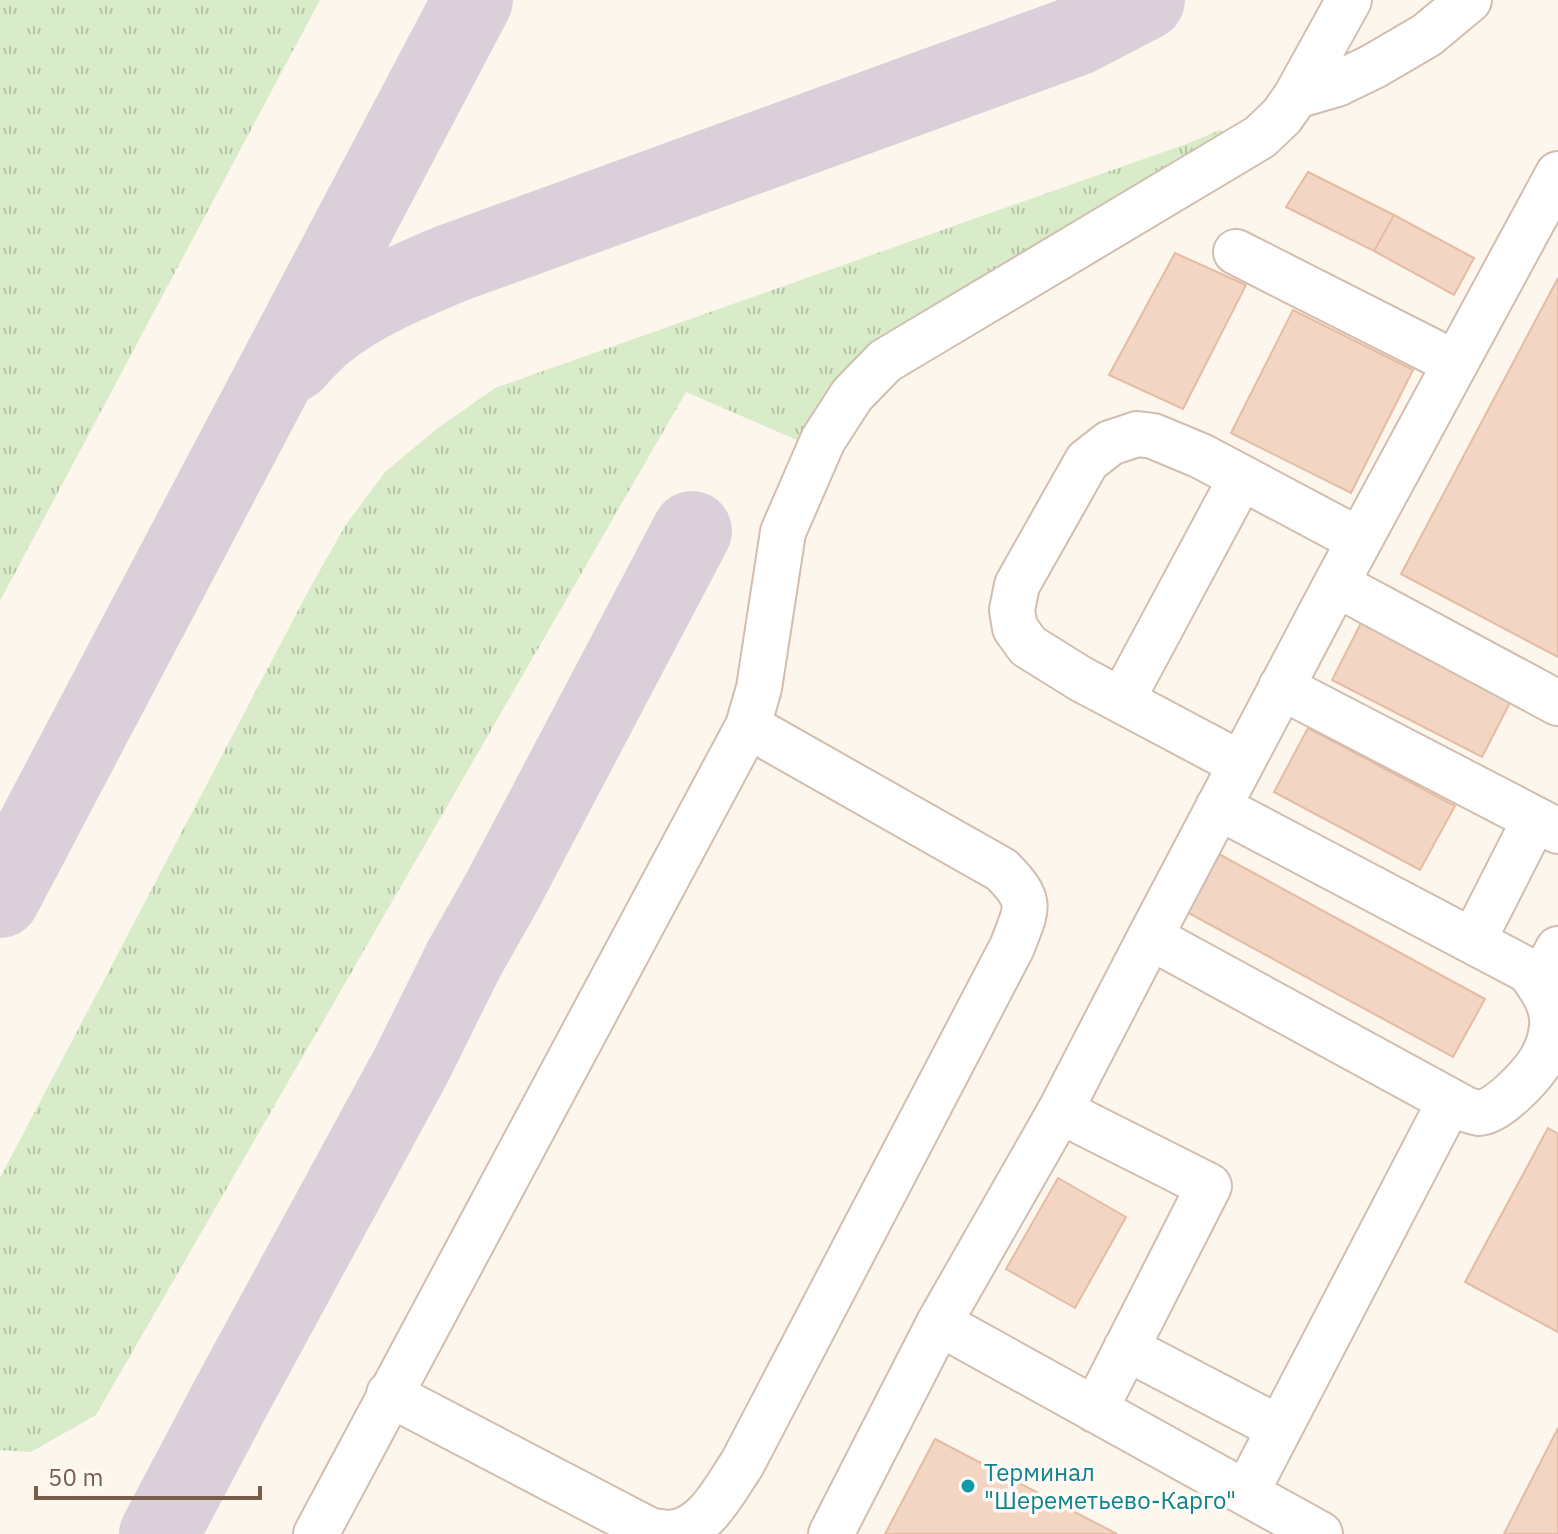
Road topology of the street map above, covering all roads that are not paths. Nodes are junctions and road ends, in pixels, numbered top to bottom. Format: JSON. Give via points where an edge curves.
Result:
{"nodes":[{"id":1,"x":1349,"y":0,"type":"edge"},
{"id":2,"x":1469,"y":0,"type":"edge"},
{"id":3,"x":1296,"y":96,"type":"junction"},
{"id":4,"x":1558,"y":174,"type":"edge"},
{"id":5,"x":1236,"y":252,"type":"dead end"},
{"id":6,"x":1455,"y":363,"type":"junction"},
{"id":7,"x":1241,"y":478,"type":"junction"},
{"id":8,"x":1359,"y":540,"type":"junction"},
{"id":9,"x":1336,"y":584,"type":"junction"},
{"id":10,"x":1281,"y":687,"type":"junction"},
{"id":11,"x":1122,"y":700,"type":"junction"},
{"id":12,"x":1558,"y":703,"type":"edge"},
{"id":13,"x":748,"y":726,"type":"junction"},
{"id":14,"x":1241,"y":764,"type":"junction"},
{"id":15,"x":1218,"y":807,"type":"junction"},
{"id":16,"x":1547,"y":825,"type":"edge"},
{"id":17,"x":1150,"y":937,"type":"junction"},
{"id":18,"x":1473,"y":941,"type":"junction"},
{"id":19,"x":1548,"y":967,"type":"edge"},
{"id":20,"x":1450,"y":1101,"type":"junction"},
{"id":21,"x":1060,"y":1111,"type":"junction"},
{"id":22,"x":939,"y":1323,"type":"junction"},
{"id":23,"x":1126,"y":1348,"type":"junction"},
{"id":24,"x":389,"y":1394,"type":"junction"},
{"id":25,"x":1095,"y":1410,"type":"junction"},
{"id":26,"x":1279,"y":1428,"type":"junction"},
{"id":27,"x":1246,"y":1493,"type":"junction"},
{"id":28,"x":316,"y":1534,"type":"edge"},
{"id":29,"x":831,"y":1534,"type":"edge"},
{"id":30,"x":1320,"y":1534,"type":"edge"}],
"edges":[{"from":1,"to":3,"type":"lane"},
{"from":2,"to":3,"type":"lane","via":[[1427,35],[1374,66]]},
{"from":3,"to":13,"type":"lane","via":[[1260,137],[885,361],[852,395],[823,440],[783,532],[759,688]]},
{"from":4,"to":6,"type":"lane"},
{"from":5,"to":6,"type":"lane"},
{"from":6,"to":8,"type":"lane"},
{"from":7,"to":8,"type":"lane"},
{"from":7,"to":11,"type":"lane"},
{"from":7,"to":11,"type":"lane","via":[[1153,436],[1137,434],[1110,443],[1087,461],[1017,585],[1013,619],[1028,646]]},
{"from":8,"to":9,"type":"lane"},
{"from":9,"to":10,"type":"lane"},
{"from":9,"to":12,"type":"lane"},
{"from":10,"to":14,"type":"lane"},
{"from":10,"to":16,"type":"lane"},
{"from":11,"to":14,"type":"lane"},
{"from":13,"to":24,"type":"lane"},
{"from":13,"to":24,"type":"lane","via":[[1002,870],[1026,901],[1012,947],[742,1464],[698,1523],[670,1533],[651,1531]]},
{"from":14,"to":15,"type":"lane"},
{"from":15,"to":17,"type":"lane"},
{"from":15,"to":18,"type":"lane"},
{"from":16,"to":18,"type":"lane"},
{"from":17,"to":20,"type":"lane"},
{"from":17,"to":21,"type":"lane"},
{"from":18,"to":19,"type":"lane","via":[[1529,971]]},
{"from":19,"to":20,"type":"lane","via":[[1545,993],[1552,1027],[1539,1064],[1490,1110],[1479,1113]]},
{"from":20,"to":26,"type":"lane"},
{"from":21,"to":22,"type":"lane"},
{"from":21,"to":23,"type":"lane","via":[[1209,1186]]},
{"from":22,"to":25,"type":"lane"},
{"from":22,"to":29,"type":"lane"},
{"from":23,"to":25,"type":"lane"},
{"from":23,"to":26,"type":"lane"},
{"from":24,"to":28,"type":"lane"},
{"from":25,"to":27,"type":"lane"},
{"from":26,"to":27,"type":"lane"},
{"from":27,"to":30,"type":"lane"}]}
